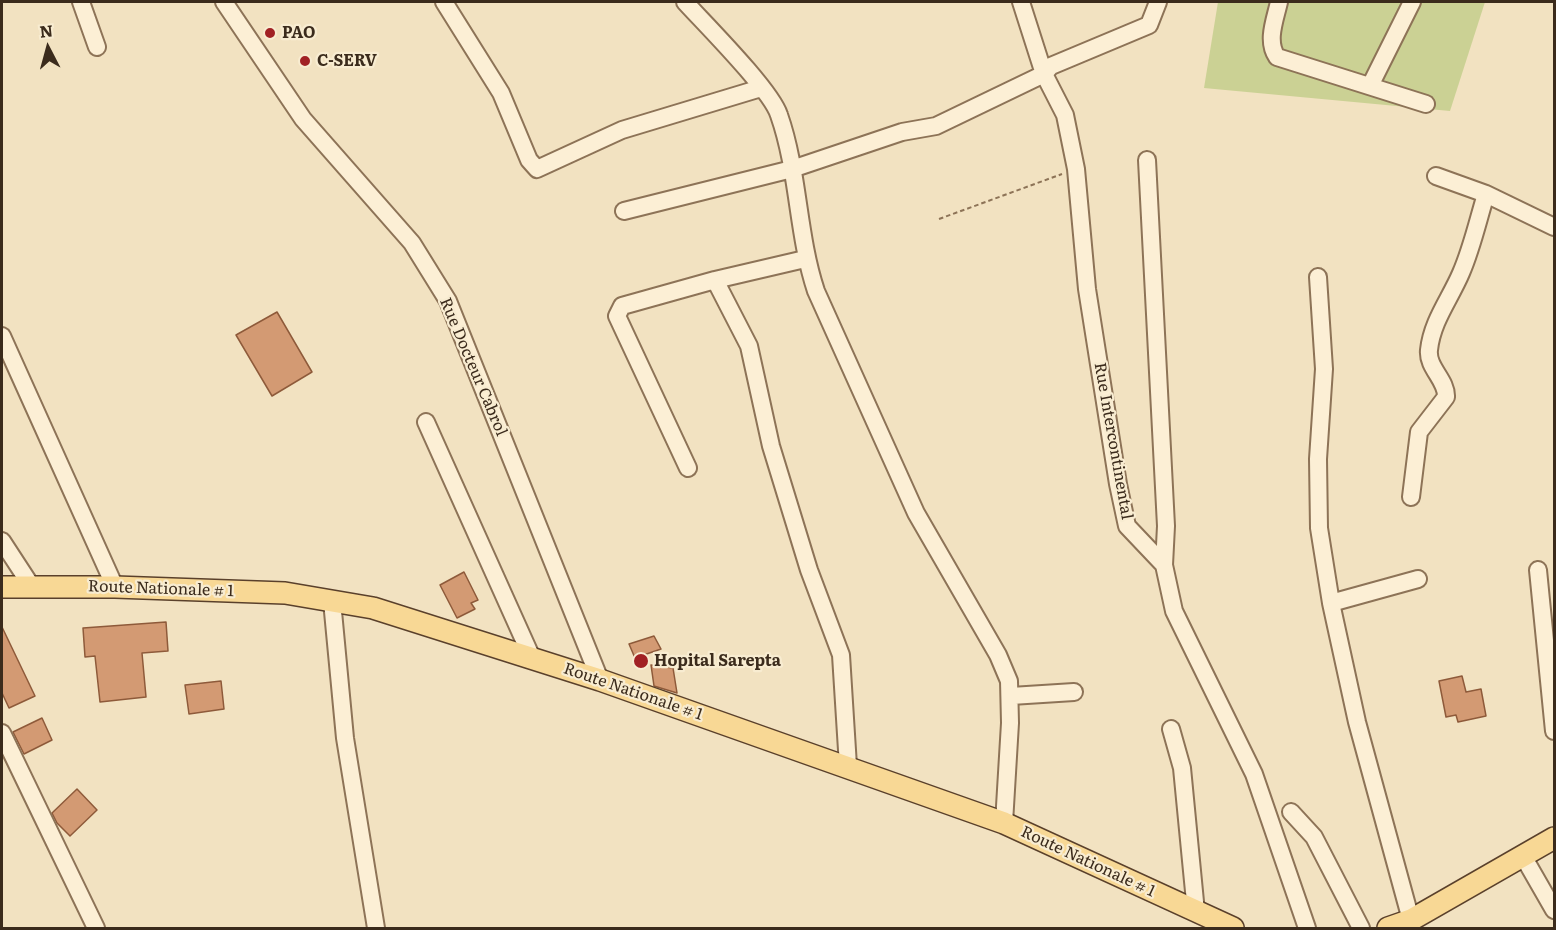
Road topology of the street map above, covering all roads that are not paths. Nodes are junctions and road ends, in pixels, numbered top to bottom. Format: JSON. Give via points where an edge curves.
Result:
{"nodes":[{"id":1,"x":81,"y":2,"type":"edge"},
{"id":2,"x":224,"y":2,"type":"edge"},
{"id":3,"x":444,"y":2,"type":"edge"},
{"id":4,"x":685,"y":2,"type":"edge"},
{"id":5,"x":1021,"y":2,"type":"edge"},
{"id":6,"x":1158,"y":2,"type":"edge"},
{"id":7,"x":1279,"y":2,"type":"edge"},
{"id":8,"x":1412,"y":2,"type":"edge"},
{"id":9,"x":97,"y":47,"type":"dead end"},
{"id":10,"x":1048,"y":70,"type":"junction"},
{"id":11,"x":1370,"y":86,"type":"junction"},
{"id":12,"x":761,"y":88,"type":"junction"},
{"id":13,"x":1426,"y":104,"type":"dead end"},
{"id":14,"x":1147,"y":160,"type":"dead end"},
{"id":15,"x":792,"y":169,"type":"junction"},
{"id":16,"x":1436,"y":176,"type":"dead end"},
{"id":17,"x":1486,"y":194,"type":"junction"},
{"id":18,"x":624,"y":211,"type":"dead end"},
{"id":19,"x":1554,"y":227,"type":"edge"},
{"id":20,"x":805,"y":259,"type":"junction"},
{"id":21,"x":1318,"y":277,"type":"dead end"},
{"id":22,"x":715,"y":280,"type":"junction"},
{"id":23,"x":2,"y":336,"type":"edge"},
{"id":24,"x":426,"y":422,"type":"dead end"},
{"id":25,"x":688,"y":468,"type":"dead end"},
{"id":26,"x":1411,"y":496,"type":"dead end"},
{"id":27,"x":2,"y":541,"type":"edge"},
{"id":28,"x":1164,"y":565,"type":"junction"},
{"id":29,"x":1538,"y":570,"type":"dead end"},
{"id":30,"x":1418,"y":579,"type":"dead end"},
{"id":31,"x":2,"y":587,"type":"edge"},
{"id":32,"x":32,"y":587,"type":"junction"},
{"id":33,"x":115,"y":587,"type":"junction"},
{"id":34,"x":332,"y":601,"type":"junction"},
{"id":35,"x":1331,"y":603,"type":"junction"},
{"id":36,"x":532,"y":658,"type":"junction"},
{"id":37,"x":600,"y":680,"type":"junction"},
{"id":38,"x":1074,"y":692,"type":"dead end"},
{"id":39,"x":1011,"y":696,"type":"junction"},
{"id":40,"x":1171,"y":729,"type":"dead end"},
{"id":41,"x":1554,"y":731,"type":"edge"},
{"id":42,"x":2,"y":733,"type":"edge"},
{"id":43,"x":848,"y":766,"type":"junction"},
{"id":44,"x":1291,"y":812,"type":"dead end"},
{"id":45,"x":1004,"y":823,"type":"junction"},
{"id":46,"x":1554,"y":838,"type":"edge"},
{"id":47,"x":1523,"y":856,"type":"junction"},
{"id":48,"x":1554,"y":910,"type":"edge"},
{"id":49,"x":1196,"y":912,"type":"junction"},
{"id":50,"x":1402,"y":926,"type":"edge"},
{"id":51,"x":96,"y":928,"type":"edge"},
{"id":52,"x":376,"y":928,"type":"edge"},
{"id":53,"x":1233,"y":928,"type":"edge"},
{"id":54,"x":1307,"y":928,"type":"edge"},
{"id":55,"x":1361,"y":928,"type":"edge"}],
"edges":[{"from":1,"to":9,"type":"street"},
{"from":2,"to":37,"type":"street","name":"Rue Docteur Cabrol","via":[[303,119],[412,243],[448,301]]},
{"from":3,"to":12,"type":"street","via":[[501,93],[529,160],[537,169],[622,130]]},
{"from":4,"to":12,"type":"street"},
{"from":5,"to":10,"type":"street","name":"Rue Intercontinental"},
{"from":6,"to":10,"type":"street","via":[[1149,25]]},
{"from":7,"to":11,"type":"street","via":[[1272,36],[1272,50],[1277,57]]},
{"from":8,"to":11,"type":"street"},
{"from":10,"to":15,"type":"street","via":[[936,126],[902,132]]},
{"from":10,"to":28,"type":"street","name":"Rue Intercontinental","via":[[1065,115],[1076,169],[1087,289],[1127,526]]},
{"from":11,"to":13,"type":"street"},
{"from":12,"to":15,"type":"street","via":[[779,112]]},
{"from":14,"to":28,"type":"street","via":[[1166,526]]},
{"from":15,"to":18,"type":"street"},
{"from":15,"to":20,"type":"street"},
{"from":16,"to":17,"type":"street"},
{"from":17,"to":19,"type":"street"},
{"from":17,"to":26,"type":"street","via":[[1461,273],[1435,323],[1428,352],[1446,397],[1419,432]]},
{"from":20,"to":22,"type":"street"},
{"from":20,"to":39,"type":"street","via":[[916,513],[998,655]]},
{"from":21,"to":35,"type":"street","via":[[1324,369],[1318,459],[1319,528]]},
{"from":22,"to":25,"type":"street","via":[[622,306],[616,316]]},
{"from":22,"to":43,"type":"street","via":[[749,346],[771,446],[809,570],[841,655]]},
{"from":23,"to":33,"type":"street"},
{"from":24,"to":36,"type":"street"},
{"from":27,"to":32,"type":"street"},
{"from":28,"to":54,"type":"street","via":[[1174,611],[1254,774]]},
{"from":29,"to":41,"type":"street"},
{"from":30,"to":35,"type":"street"},
{"from":31,"to":32,"type":"main road","name":"Route Nationale # 1"},
{"from":32,"to":33,"type":"main road","name":"Route Nationale # 1"},
{"from":33,"to":34,"type":"main road","name":"Route Nationale # 1","via":[[285,593]]},
{"from":34,"to":36,"type":"main road","name":"Route Nationale # 1","via":[[373,608]]},
{"from":34,"to":52,"type":"street","via":[[345,738]]},
{"from":35,"to":50,"type":"street"},
{"from":36,"to":37,"type":"main road","name":"Route Nationale # 1"},
{"from":37,"to":43,"type":"main road","name":"Route Nationale # 1"},
{"from":38,"to":39,"type":"street"},
{"from":39,"to":45,"type":"street"},
{"from":40,"to":49,"type":"street","via":[[1182,768]]},
{"from":42,"to":51,"type":"street"},
{"from":43,"to":45,"type":"main road","name":"Route Nationale # 1"},
{"from":44,"to":55,"type":"street","via":[[1314,837]]},
{"from":45,"to":49,"type":"main road","name":"Route Nationale # 1"},
{"from":46,"to":47,"type":"main road"},
{"from":47,"to":48,"type":"street"},
{"from":47,"to":50,"type":"main road"},
{"from":49,"to":53,"type":"main road","name":"Route Nationale # 1"}]}
